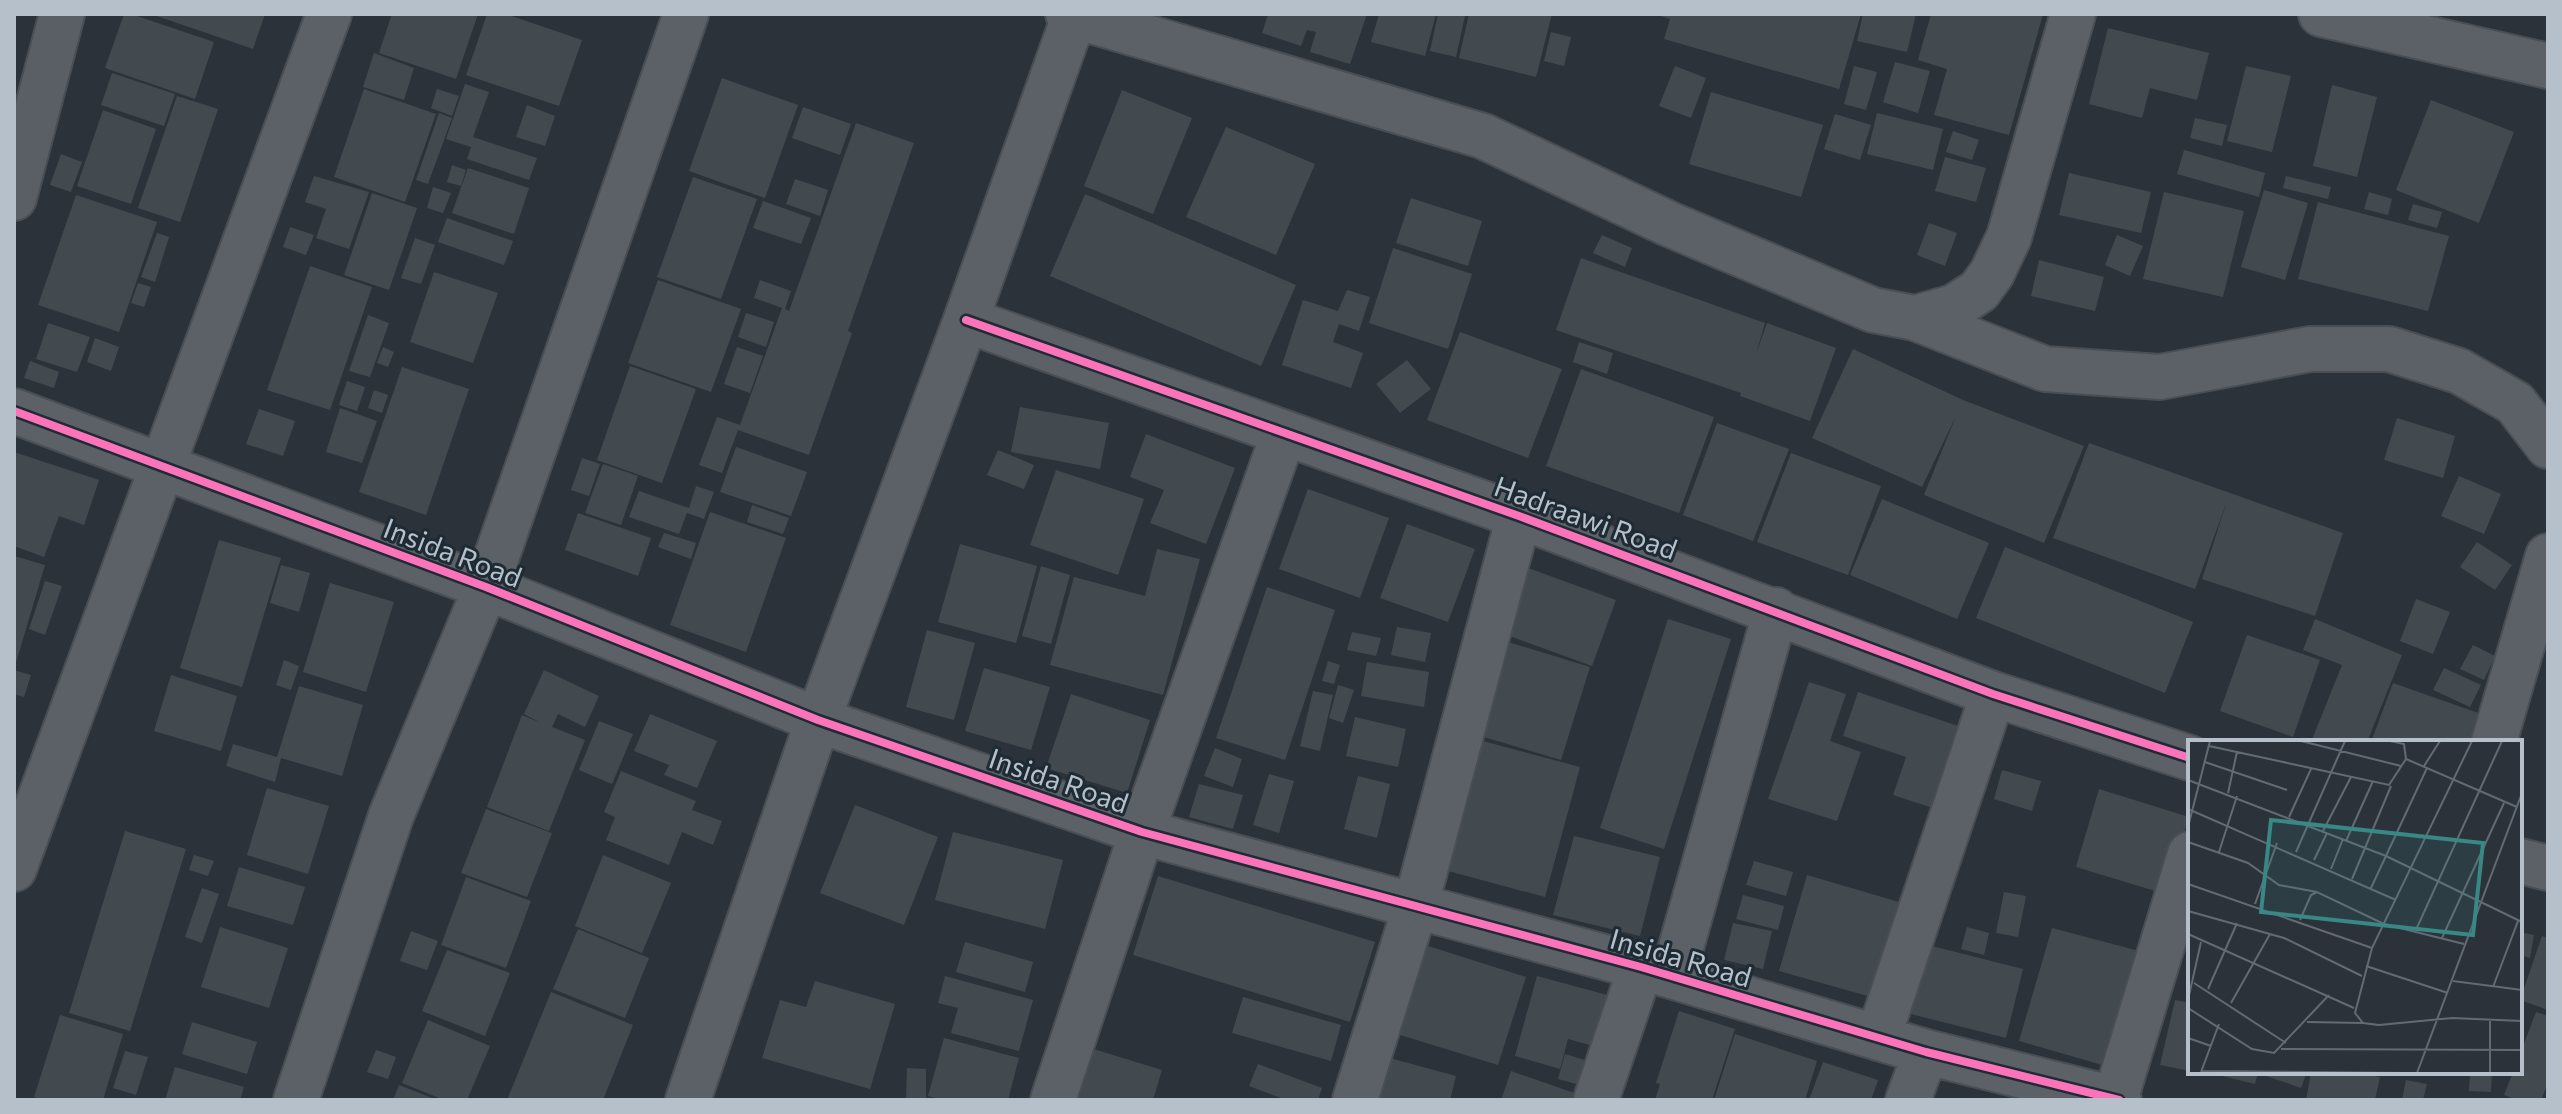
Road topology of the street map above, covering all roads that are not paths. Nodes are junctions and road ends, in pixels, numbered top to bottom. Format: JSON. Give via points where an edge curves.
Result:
{"nodes":[{"id":1,"x":62,"y":14,"type":"edge"},
{"id":2,"x":329,"y":14,"type":"edge"},
{"id":3,"x":686,"y":14,"type":"edge"},
{"id":4,"x":1068,"y":14,"type":"edge"},
{"id":5,"x":1075,"y":14,"type":"edge"},
{"id":6,"x":2073,"y":14,"type":"edge"},
{"id":7,"x":2321,"y":14,"type":"edge"},
{"id":8,"x":2548,"y":66,"type":"edge"},
{"id":9,"x":14,"y":198,"type":"edge"},
{"id":10,"x":1915,"y":318,"type":"junction"},
{"id":11,"x":966,"y":320,"type":"junction"},
{"id":12,"x":14,"y":411,"type":"edge"},
{"id":13,"x":1284,"y":433,"type":"junction"},
{"id":14,"x":2548,"y":446,"type":"edge"},
{"id":15,"x":161,"y":466,"type":"junction"},
{"id":16,"x":1519,"y":516,"type":"junction"},
{"id":17,"x":2548,"y":556,"type":"edge"},
{"id":18,"x":486,"y":587,"type":"junction"},
{"id":19,"x":1776,"y":610,"type":"junction"},
{"id":20,"x":1993,"y":694,"type":"junction"},
{"id":21,"x":818,"y":720,"type":"junction"},
{"id":22,"x":2495,"y":740,"type":"edge"},
{"id":23,"x":2188,"y":757,"type":"edge"},
{"id":24,"x":1142,"y":832,"type":"junction"},
{"id":25,"x":2188,"y":861,"type":"edge"},
{"id":26,"x":2522,"y":862,"type":"edge"},
{"id":27,"x":2548,"y":868,"type":"edge"},
{"id":28,"x":14,"y":869,"type":"edge"},
{"id":29,"x":1415,"y":908,"type":"junction"},
{"id":30,"x":1657,"y":972,"type":"junction"},
{"id":31,"x":1878,"y":1038,"type":"junction"},
{"id":32,"x":1926,"y":1052,"type":"junction"},
{"id":33,"x":296,"y":1100,"type":"edge"},
{"id":34,"x":688,"y":1100,"type":"edge"},
{"id":35,"x":1053,"y":1100,"type":"edge"},
{"id":36,"x":1355,"y":1100,"type":"edge"},
{"id":37,"x":1596,"y":1100,"type":"edge"},
{"id":38,"x":1908,"y":1100,"type":"edge"},
{"id":39,"x":2116,"y":1100,"type":"edge"}],
"edges":[{"from":1,"to":9,"type":"street"},
{"from":2,"to":15,"type":"street"},
{"from":3,"to":18,"type":"street"},
{"from":4,"to":5,"type":"street"},
{"from":5,"to":10,"type":"street","via":[[1483,136],[1669,224],[1873,310]]},
{"from":5,"to":11,"type":"street"},
{"from":6,"to":10,"type":"street","via":[[2009,237],[1992,273],[1979,291],[1954,307]]},
{"from":7,"to":8,"type":"street"},
{"from":10,"to":14,"type":"street","via":[[2045,369],[2160,377],[2310,349],[2389,349],[2459,371],[2515,403]]},
{"from":11,"to":13,"type":"street","name":"Hadraawi Road"},
{"from":11,"to":21,"type":"street"},
{"from":12,"to":15,"type":"street","name":"Insida Road"},
{"from":13,"to":16,"type":"street","name":"Hadraawi Road"},
{"from":13,"to":24,"type":"street"},
{"from":15,"to":18,"type":"street","name":"Insida Road"},
{"from":15,"to":28,"type":"street"},
{"from":16,"to":19,"type":"street","name":"Hadraawi Road"},
{"from":16,"to":29,"type":"street"},
{"from":17,"to":22,"type":"street"},
{"from":18,"to":21,"type":"street","name":"Insida Road"},
{"from":18,"to":33,"type":"street","via":[[391,816]]},
{"from":19,"to":20,"type":"street","name":"Hadraawi Road"},
{"from":19,"to":30,"type":"street"},
{"from":20,"to":23,"type":"street","name":"Hadraawi Road"},
{"from":20,"to":31,"type":"street"},
{"from":21,"to":24,"type":"street","name":"Insida Road"},
{"from":21,"to":34,"type":"street"},
{"from":24,"to":29,"type":"street","name":"Insida Road"},
{"from":24,"to":35,"type":"street"},
{"from":25,"to":39,"type":"street"},
{"from":26,"to":27,"type":"street"},
{"from":29,"to":30,"type":"street","name":"Insida Road"},
{"from":29,"to":36,"type":"street"},
{"from":30,"to":31,"type":"street","name":"Insida Road"},
{"from":30,"to":37,"type":"street"},
{"from":31,"to":32,"type":"street","name":"Insida Road"},
{"from":32,"to":38,"type":"street"},
{"from":32,"to":39,"type":"street","name":"Insida Road"}]}
